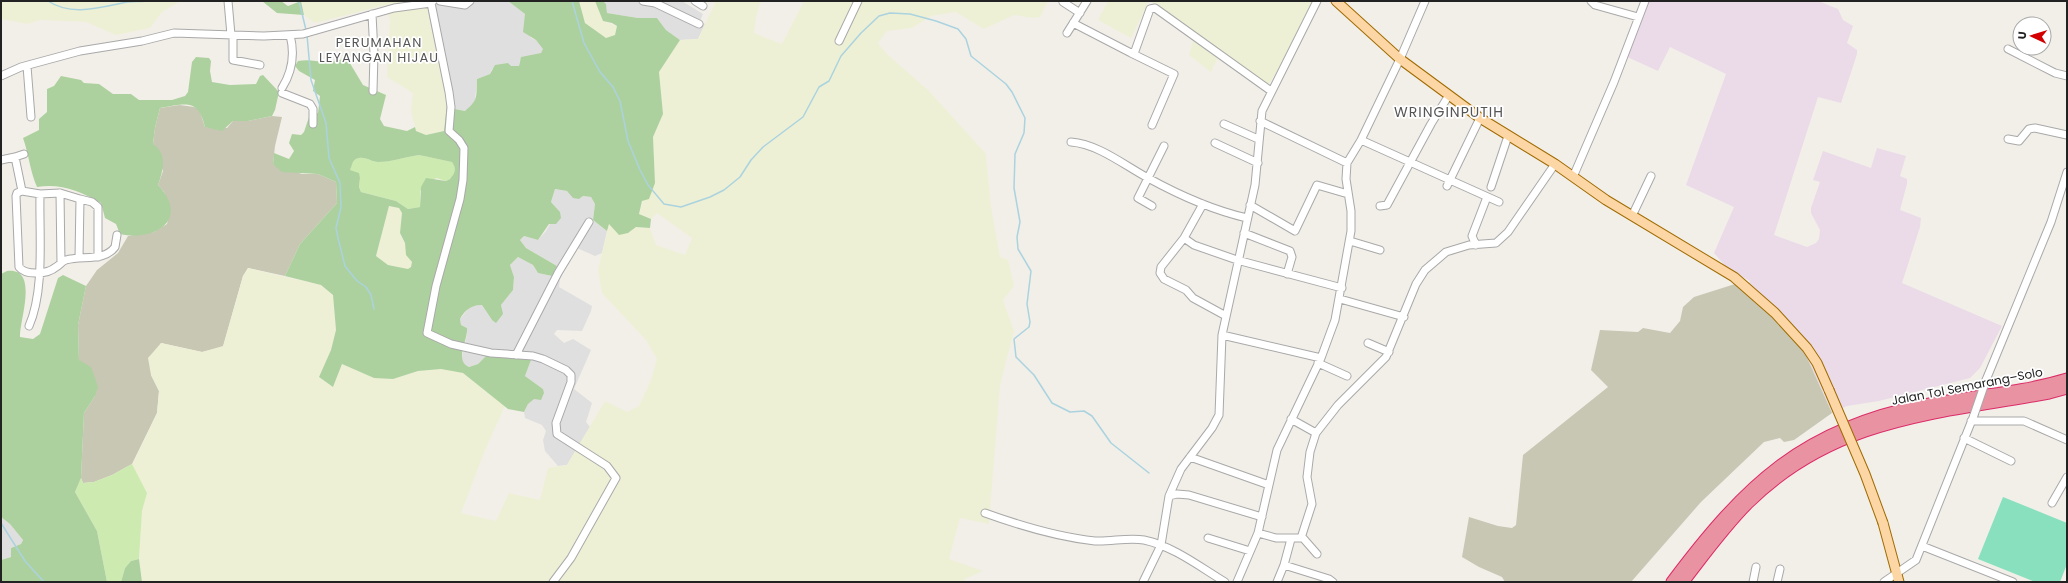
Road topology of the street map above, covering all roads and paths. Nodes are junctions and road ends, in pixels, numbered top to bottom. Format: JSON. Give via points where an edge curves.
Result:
{"nodes":[{"id":1,"x":228,"y":1,"type":"edge"},
{"id":2,"x":440,"y":1,"type":"edge"},
{"id":3,"x":470,"y":1,"type":"edge"},
{"id":4,"x":642,"y":1,"type":"edge"},
{"id":5,"x":651,"y":1,"type":"edge"},
{"id":6,"x":695,"y":1,"type":"edge"},
{"id":7,"x":858,"y":1,"type":"edge"},
{"id":8,"x":1087,"y":1,"type":"edge"},
{"id":9,"x":1317,"y":1,"type":"edge"},
{"id":10,"x":1336,"y":1,"type":"edge"},
{"id":11,"x":1425,"y":1,"type":"edge"},
{"id":12,"x":1591,"y":1,"type":"edge"},
{"id":13,"x":1645,"y":1,"type":"edge"},
{"id":14,"x":432,"y":2,"type":"edge"},
{"id":15,"x":1063,"y":2,"type":"edge"},
{"id":16,"x":703,"y":6,"type":"dead end"},
{"id":17,"x":1080,"y":13,"type":"junction"},
{"id":18,"x":372,"y":14,"type":"junction"},
{"id":19,"x":1638,"y":17,"type":"junction"},
{"id":20,"x":1073,"y":23,"type":"junction"},
{"id":21,"x":699,"y":24,"type":"dead end"},
{"id":22,"x":1067,"y":33,"type":"dead end"},
{"id":23,"x":232,"y":35,"type":"junction"},
{"id":24,"x":290,"y":36,"type":"junction"},
{"id":25,"x":838,"y":41,"type":"dead end"},
{"id":26,"x":2008,"y":49,"type":"dead end"},
{"id":27,"x":1131,"y":53,"type":"junction"},
{"id":28,"x":1400,"y":59,"type":"junction"},
{"id":29,"x":260,"y":65,"type":"dead end"},
{"id":30,"x":27,"y":66,"type":"junction"},
{"id":31,"x":1,"y":76,"type":"edge"},
{"id":32,"x":2067,"y":76,"type":"edge"},
{"id":33,"x":373,"y":91,"type":"dead end"},
{"id":34,"x":1271,"y":91,"type":"junction"},
{"id":35,"x":1450,"y":96,"type":"junction"},
{"id":36,"x":31,"y":118,"type":"dead end"},
{"id":37,"x":1480,"y":118,"type":"junction"},
{"id":38,"x":1260,"y":121,"type":"junction"},
{"id":39,"x":313,"y":124,"type":"dead end"},
{"id":40,"x":1224,"y":124,"type":"dead end"},
{"id":41,"x":1152,"y":125,"type":"dead end"},
{"id":42,"x":2067,"y":135,"type":"edge"},
{"id":43,"x":1508,"y":136,"type":"junction"},
{"id":44,"x":1258,"y":139,"type":"junction"},
{"id":45,"x":2008,"y":139,"type":"dead end"},
{"id":46,"x":1360,"y":140,"type":"junction"},
{"id":47,"x":1071,"y":142,"type":"dead end"},
{"id":48,"x":1215,"y":143,"type":"dead end"},
{"id":49,"x":1164,"y":146,"type":"dead end"},
{"id":50,"x":24,"y":154,"type":"dead end"},
{"id":51,"x":15,"y":157,"type":"junction"},
{"id":52,"x":1,"y":160,"type":"edge"},
{"id":53,"x":1258,"y":163,"type":"junction"},
{"id":54,"x":1347,"y":163,"type":"junction"},
{"id":55,"x":1409,"y":163,"type":"junction"},
{"id":56,"x":1555,"y":164,"type":"junction"},
{"id":57,"x":2067,"y":172,"type":"edge"},
{"id":58,"x":1651,"y":176,"type":"dead end"},
{"id":59,"x":1573,"y":177,"type":"junction"},
{"id":60,"x":1148,"y":178,"type":"junction"},
{"id":61,"x":1448,"y":183,"type":"junction"},
{"id":62,"x":1491,"y":187,"type":"dead end"},
{"id":63,"x":22,"y":191,"type":"junction"},
{"id":64,"x":60,"y":193,"type":"junction"},
{"id":65,"x":40,"y":194,"type":"junction"},
{"id":66,"x":1348,"y":194,"type":"junction"},
{"id":67,"x":1487,"y":197,"type":"junction"},
{"id":68,"x":80,"y":199,"type":"junction"},
{"id":69,"x":1499,"y":202,"type":"dead end"},
{"id":70,"x":1203,"y":204,"type":"junction"},
{"id":71,"x":1250,"y":205,"type":"junction"},
{"id":72,"x":1152,"y":206,"type":"dead end"},
{"id":73,"x":1380,"y":206,"type":"dead end"},
{"id":74,"x":1632,"y":216,"type":"junction"},
{"id":75,"x":1247,"y":218,"type":"junction"},
{"id":76,"x":589,"y":222,"type":"dead end"},
{"id":77,"x":1244,"y":233,"type":"junction"},
{"id":78,"x":117,"y":234,"type":"dead end"},
{"id":79,"x":1184,"y":238,"type":"junction"},
{"id":80,"x":1350,"y":241,"type":"junction"},
{"id":81,"x":1476,"y":245,"type":"junction"},
{"id":82,"x":1380,"y":250,"type":"dead end"},
{"id":83,"x":98,"y":257,"type":"junction"},
{"id":84,"x":79,"y":258,"type":"junction"},
{"id":85,"x":1237,"y":260,"type":"junction"},
{"id":86,"x":61,"y":263,"type":"junction"},
{"id":87,"x":39,"y":273,"type":"junction"},
{"id":88,"x":1287,"y":274,"type":"junction"},
{"id":89,"x":1342,"y":288,"type":"junction"},
{"id":90,"x":1340,"y":299,"type":"junction"},
{"id":91,"x":1226,"y":316,"type":"junction"},
{"id":92,"x":1404,"y":317,"type":"junction"},
{"id":93,"x":29,"y":326,"type":"dead end"},
{"id":94,"x":1222,"y":335,"type":"junction"},
{"id":95,"x":1368,"y":343,"type":"dead end"},
{"id":96,"x":1389,"y":352,"type":"junction"},
{"id":97,"x":516,"y":355,"type":"junction"},
{"id":98,"x":1320,"y":361,"type":"junction"},
{"id":99,"x":1347,"y":376,"type":"dead end"},
{"id":100,"x":2067,"y":379,"type":"edge"},
{"id":101,"x":2067,"y":388,"type":"edge"},
{"id":102,"x":1291,"y":418,"type":"junction"},
{"id":103,"x":1972,"y":418,"type":"junction"},
{"id":104,"x":1316,"y":433,"type":"junction"},
{"id":105,"x":1964,"y":438,"type":"junction"},
{"id":106,"x":2067,"y":440,"type":"edge"},
{"id":107,"x":1190,"y":457,"type":"junction"},
{"id":108,"x":2011,"y":461,"type":"dead end"},
{"id":109,"x":2067,"y":478,"type":"edge"},
{"id":110,"x":1269,"y":485,"type":"junction"},
{"id":111,"x":1169,"y":496,"type":"junction"},
{"id":112,"x":2052,"y":503,"type":"dead end"},
{"id":113,"x":985,"y":513,"type":"dead end"},
{"id":114,"x":1262,"y":517,"type":"junction"},
{"id":115,"x":1258,"y":533,"type":"junction"},
{"id":116,"x":1208,"y":538,"type":"dead end"},
{"id":117,"x":1300,"y":538,"type":"junction"},
{"id":118,"x":1291,"y":539,"type":"junction"},
{"id":119,"x":1161,"y":546,"type":"junction"},
{"id":120,"x":1922,"y":546,"type":"junction"},
{"id":121,"x":1250,"y":551,"type":"junction"},
{"id":122,"x":1317,"y":554,"type":"dead end"},
{"id":123,"x":1284,"y":565,"type":"junction"},
{"id":124,"x":1756,"y":568,"type":"dead end"},
{"id":125,"x":1780,"y":569,"type":"dead end"},
{"id":126,"x":1313,"y":574,"type":"junction"},
{"id":127,"x":1898,"y":578,"type":"edge"},
{"id":128,"x":553,"y":582,"type":"edge"},
{"id":129,"x":1143,"y":582,"type":"edge"},
{"id":130,"x":1225,"y":582,"type":"edge"},
{"id":131,"x":1237,"y":582,"type":"edge"},
{"id":132,"x":1278,"y":582,"type":"edge"},
{"id":133,"x":1312,"y":582,"type":"edge"},
{"id":134,"x":1333,"y":582,"type":"edge"},
{"id":135,"x":1672,"y":582,"type":"edge"},
{"id":136,"x":1683,"y":582,"type":"edge"},
{"id":137,"x":1753,"y":582,"type":"edge"},
{"id":138,"x":1777,"y":582,"type":"edge"},
{"id":139,"x":1884,"y":582,"type":"edge"},
{"id":140,"x":2013,"y":582,"type":"edge"}],
"edges":[{"from":1,"to":23,"type":"street"},
{"from":2,"to":3,"type":"street","via":[[465,5]]},
{"from":4,"to":5,"type":"street"},
{"from":5,"to":21,"type":"street"},
{"from":6,"to":16,"type":"street"},
{"from":7,"to":25,"type":"street"},
{"from":8,"to":17,"type":"street"},
{"from":9,"to":34,"type":"street"},
{"from":10,"to":28,"type":"main road"},
{"from":11,"to":28,"type":"street"},
{"from":12,"to":19,"type":"street","via":[[1595,6]]},
{"from":13,"to":19,"type":"street"},
{"from":14,"to":18,"type":"street"},
{"from":14,"to":97,"type":"street","via":[[451,107],[449,130],[462,145],[464,153],[460,199],[426,333],[473,350]]},
{"from":15,"to":17,"type":"street"},
{"from":17,"to":20,"type":"street"},
{"from":18,"to":24,"type":"street"},
{"from":18,"to":33,"type":"street"},
{"from":19,"to":59,"type":"street","via":[[1614,82]]},
{"from":20,"to":22,"type":"street"},
{"from":20,"to":27,"type":"street"},
{"from":23,"to":24,"type":"street"},
{"from":23,"to":29,"type":"street","via":[[233,61]]},
{"from":23,"to":30,"type":"street","via":[[174,33],[80,51]]},
{"from":24,"to":39,"type":"street","via":[[294,56],[282,91],[312,106]]},
{"from":26,"to":32,"type":"street","via":[[2055,74]]},
{"from":27,"to":34,"type":"street","via":[[1135,51],[1150,9],[1155,8]]},
{"from":27,"to":41,"type":"street","via":[[1174,74]]},
{"from":28,"to":35,"type":"main road"},
{"from":28,"to":46,"type":"street"},
{"from":30,"to":31,"type":"street"},
{"from":30,"to":36,"type":"street"},
{"from":34,"to":38,"type":"street"},
{"from":35,"to":37,"type":"main road"},
{"from":35,"to":55,"type":"street"},
{"from":37,"to":43,"type":"main road"},
{"from":37,"to":61,"type":"street"},
{"from":38,"to":44,"type":"street"},
{"from":38,"to":54,"type":"street"},
{"from":40,"to":44,"type":"street"},
{"from":42,"to":45,"type":"street","via":[[2035,128],[2029,129],[2019,141]]},
{"from":43,"to":56,"type":"main road"},
{"from":43,"to":62,"type":"street"},
{"from":44,"to":53,"type":"street"},
{"from":46,"to":54,"type":"street"},
{"from":46,"to":55,"type":"street"},
{"from":47,"to":60,"type":"street","via":[[1116,159]]},
{"from":48,"to":53,"type":"street"},
{"from":49,"to":60,"type":"street"},
{"from":50,"to":51,"type":"street"},
{"from":51,"to":52,"type":"street"},
{"from":51,"to":63,"type":"street"},
{"from":53,"to":71,"type":"street"},
{"from":54,"to":66,"type":"street"},
{"from":55,"to":61,"type":"street"},
{"from":55,"to":73,"type":"street","via":[[1387,205]]},
{"from":56,"to":59,"type":"main road"},
{"from":56,"to":81,"type":"street","via":[[1504,237],[1496,243]]},
{"from":57,"to":103,"type":"street","bridge":true,"via":[[2051,222]]},
{"from":58,"to":74,"type":"street"},
{"from":59,"to":74,"type":"main road"},
{"from":60,"to":70,"type":"street"},
{"from":60,"to":72,"type":"street","via":[[1135,198]]},
{"from":61,"to":67,"type":"street"},
{"from":63,"to":65,"type":"street"},
{"from":63,"to":87,"type":"street","via":[[16,196],[19,267],[24,271]]},
{"from":64,"to":65,"type":"street"},
{"from":64,"to":68,"type":"street"},
{"from":64,"to":86,"type":"street"},
{"from":65,"to":87,"type":"street"},
{"from":66,"to":71,"type":"street","via":[[1317,185],[1295,231]]},
{"from":66,"to":80,"type":"street","via":[[1352,222]]},
{"from":67,"to":69,"type":"street"},
{"from":67,"to":81,"type":"street","via":[[1472,236]]},
{"from":68,"to":83,"type":"street","via":[[92,202],[98,209]]},
{"from":68,"to":84,"type":"street"},
{"from":70,"to":75,"type":"street"},
{"from":70,"to":79,"type":"street"},
{"from":71,"to":75,"type":"street"},
{"from":74,"to":127,"type":"main road","bridge":true,"via":[[1734,277],[1755,294],[1807,348],[1817,363],[1863,469],[1883,523]]},
{"from":75,"to":77,"type":"street"},
{"from":76,"to":97,"type":"street","via":[[558,273]]},
{"from":77,"to":85,"type":"street"},
{"from":77,"to":88,"type":"street","via":[[1290,251],[1292,257]]},
{"from":78,"to":83,"type":"street","via":[[117,244],[113,250]]},
{"from":79,"to":85,"type":"street","via":[[1194,245]]},
{"from":79,"to":91,"type":"street","via":[[1161,267],[1160,273],[1164,279],[1186,290],[1193,298]]},
{"from":80,"to":82,"type":"street"},
{"from":80,"to":89,"type":"street"},
{"from":81,"to":92,"type":"street","via":[[1453,249],[1432,262],[1416,284]]},
{"from":83,"to":84,"type":"street"},
{"from":84,"to":86,"type":"street"},
{"from":85,"to":88,"type":"street"},
{"from":85,"to":91,"type":"street"},
{"from":86,"to":87,"type":"street","via":[[55,268]]},
{"from":87,"to":93,"type":"street","via":[[37,304]]},
{"from":88,"to":89,"type":"street"},
{"from":89,"to":90,"type":"street"},
{"from":90,"to":92,"type":"street"},
{"from":90,"to":98,"type":"street","via":[[1333,329]]},
{"from":91,"to":94,"type":"street"},
{"from":92,"to":96,"type":"street"},
{"from":94,"to":98,"type":"street"},
{"from":94,"to":107,"type":"street","via":[[1219,415]]},
{"from":95,"to":96,"type":"street"},
{"from":96,"to":104,"type":"street","via":[[1379,366],[1338,405]]},
{"from":97,"to":128,"type":"street","via":[[548,360],[570,374],[570,388],[556,425],[557,434],[607,466],[616,478],[571,558]]},
{"from":98,"to":99,"type":"street"},
{"from":98,"to":102,"type":"street"},
{"from":100,"to":135,"type":"highway","name":"Jalan Tol Semarang–Solo","via":[[1894,413],[1871,419],[1811,444],[1751,489],[1720,521]]},
{"from":101,"to":136,"type":"highway","name":"Jalan Tol Semarang–Solo","via":[[1895,421],[1830,445],[1799,462],[1748,503]]},
{"from":102,"to":104,"type":"street"},
{"from":102,"to":110,"type":"street","via":[[1277,450]]},
{"from":103,"to":105,"type":"street"},
{"from":103,"to":106,"type":"street","via":[[2024,421]]},
{"from":104,"to":117,"type":"street","via":[[1310,452],[1307,477],[1312,504]]},
{"from":105,"to":108,"type":"street"},
{"from":105,"to":120,"type":"street"},
{"from":107,"to":110,"type":"street"},
{"from":107,"to":111,"type":"street","via":[[1178,475]]},
{"from":109,"to":112,"type":"street"},
{"from":110,"to":114,"type":"street"},
{"from":111,"to":114,"type":"street","via":[[1189,495]]},
{"from":111,"to":119,"type":"street"},
{"from":113,"to":119,"type":"street","via":[[1059,535],[1094,541],[1135,539]]},
{"from":114,"to":115,"type":"street"},
{"from":115,"to":118,"type":"street"},
{"from":115,"to":121,"type":"street"},
{"from":116,"to":121,"type":"street"},
{"from":117,"to":118,"type":"street"},
{"from":117,"to":122,"type":"street","via":[[1305,539]]},
{"from":118,"to":123,"type":"street"},
{"from":119,"to":129,"type":"street"},
{"from":119,"to":130,"type":"street"},
{"from":120,"to":127,"type":"street","via":[[1915,562]]},
{"from":120,"to":140,"type":"street"},
{"from":121,"to":131,"type":"street"},
{"from":123,"to":126,"type":"street"},
{"from":123,"to":132,"type":"street"},
{"from":124,"to":137,"type":"street"},
{"from":125,"to":138,"type":"street"},
{"from":126,"to":133,"type":"street"},
{"from":126,"to":134,"type":"street"},
{"from":127,"to":139,"type":"street"}]}
